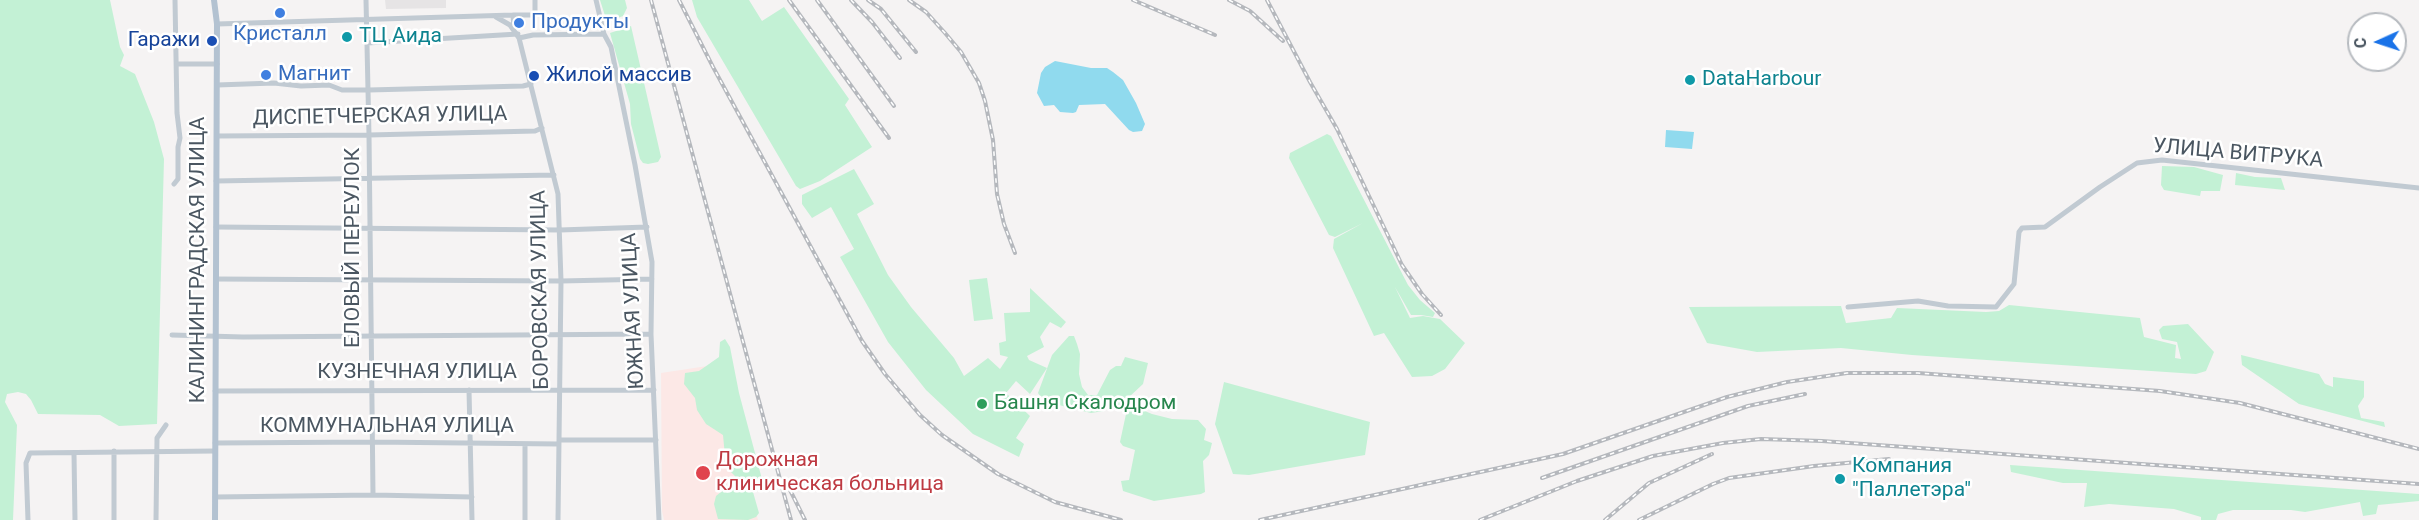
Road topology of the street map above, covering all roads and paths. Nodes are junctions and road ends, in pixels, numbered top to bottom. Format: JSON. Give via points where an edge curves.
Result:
{"nodes":[{"id":1,"x":175,"y":0,"type":"edge"},
{"id":2,"x":214,"y":0,"type":"edge"},
{"id":3,"x":366,"y":0,"type":"edge"},
{"id":4,"x":535,"y":0,"type":"edge"},
{"id":5,"x":596,"y":0,"type":"edge"},
{"id":6,"x":513,"y":15,"type":"junction"},
{"id":7,"x":496,"y":17,"type":"junction"},
{"id":8,"x":366,"y":20,"type":"junction"},
{"id":9,"x":217,"y":24,"type":"junction"},
{"id":10,"x":514,"y":28,"type":"junction"},
{"id":11,"x":604,"y":34,"type":"junction"},
{"id":12,"x":518,"y":36,"type":"junction"},
{"id":13,"x":367,"y":43,"type":"junction"},
{"id":14,"x":177,"y":64,"type":"junction"},
{"id":15,"x":217,"y":64,"type":"junction"},
{"id":16,"x":531,"y":84,"type":"junction"},
{"id":17,"x":217,"y":85,"type":"junction"},
{"id":18,"x":369,"y":90,"type":"junction"},
{"id":19,"x":542,"y":128,"type":"junction"},
{"id":20,"x":369,"y":135,"type":"junction"},
{"id":21,"x":217,"y":136,"type":"junction"},
{"id":22,"x":554,"y":175,"type":"junction"},
{"id":23,"x":370,"y":179,"type":"junction"},
{"id":24,"x":216,"y":181,"type":"junction"},
{"id":25,"x":174,"y":184,"type":"dead end"},
{"id":26,"x":2419,"y":188,"type":"edge"},
{"id":27,"x":216,"y":227,"type":"junction"},
{"id":28,"x":370,"y":227,"type":"junction"},
{"id":29,"x":647,"y":227,"type":"junction"},
{"id":30,"x":560,"y":230,"type":"junction"},
{"id":31,"x":216,"y":279,"type":"junction"},
{"id":32,"x":652,"y":279,"type":"junction"},
{"id":33,"x":370,"y":281,"type":"junction"},
{"id":34,"x":561,"y":281,"type":"junction"},
{"id":35,"x":1848,"y":307,"type":"dead end"},
{"id":36,"x":651,"y":334,"type":"junction"},
{"id":37,"x":172,"y":335,"type":"dead end"},
{"id":38,"x":560,"y":335,"type":"junction"},
{"id":39,"x":215,"y":336,"type":"junction"},
{"id":40,"x":370,"y":336,"type":"junction"},
{"id":41,"x":371,"y":389,"type":"junction"},
{"id":42,"x":559,"y":389,"type":"junction"},
{"id":43,"x":470,"y":390,"type":"junction"},
{"id":44,"x":654,"y":390,"type":"junction"},
{"id":45,"x":215,"y":391,"type":"junction"},
{"id":46,"x":166,"y":425,"type":"dead end"},
{"id":47,"x":656,"y":440,"type":"junction"},
{"id":48,"x":372,"y":442,"type":"junction"},
{"id":49,"x":559,"y":442,"type":"junction"},
{"id":50,"x":215,"y":443,"type":"junction"},
{"id":51,"x":471,"y":443,"type":"junction"},
{"id":52,"x":525,"y":444,"type":"junction"},
{"id":53,"x":157,"y":450,"type":"junction"},
{"id":54,"x":114,"y":451,"type":"junction"},
{"id":55,"x":215,"y":451,"type":"junction"},
{"id":56,"x":74,"y":453,"type":"junction"},
{"id":57,"x":373,"y":495,"type":"junction"},
{"id":58,"x":215,"y":497,"type":"junction"},
{"id":59,"x":471,"y":497,"type":"junction"},
{"id":60,"x":28,"y":520,"type":"edge"},
{"id":61,"x":75,"y":520,"type":"edge"},
{"id":62,"x":114,"y":520,"type":"edge"},
{"id":63,"x":156,"y":520,"type":"edge"},
{"id":64,"x":215,"y":520,"type":"edge"},
{"id":65,"x":472,"y":520,"type":"edge"},
{"id":66,"x":525,"y":520,"type":"edge"},
{"id":67,"x":558,"y":520,"type":"edge"},
{"id":68,"x":659,"y":520,"type":"edge"}],
"edges":[{"from":1,"to":14,"type":"street"},
{"from":2,"to":9,"type":"main road","name":"КАЛИНИНГРАДСКАЯ УЛИЦА"},
{"from":3,"to":8,"type":"street","name":"ЕЛОВЫЙ ПЕРЕУЛОК"},
{"from":4,"to":6,"type":"street","via":[[535,15]]},
{"from":5,"to":11,"type":"street","name":"ЮЖНАЯ УЛИЦА"},
{"from":6,"to":7,"type":"street"},
{"from":6,"to":10,"type":"street","name":"БОРОВСКАЯ УЛИЦА"},
{"from":7,"to":8,"type":"street"},
{"from":7,"to":10,"type":"street","name":"БОРОВСКАЯ УЛИЦА"},
{"from":8,"to":9,"type":"street"},
{"from":8,"to":13,"type":"street","name":"ЕЛОВЫЙ ПЕРЕУЛОК"},
{"from":9,"to":15,"type":"main road","name":"КАЛИНИНГРАДСКАЯ УЛИЦА"},
{"from":10,"to":12,"type":"street","name":"БОРОВСКАЯ УЛИЦА"},
{"from":11,"to":12,"type":"street"},
{"from":11,"to":29,"type":"street","name":"ЮЖНАЯ УЛИЦА","via":[[611,47]]},
{"from":12,"to":13,"type":"street"},
{"from":12,"to":16,"type":"street","name":"БОРОВСКАЯ УЛИЦА"},
{"from":13,"to":18,"type":"street","name":"ЕЛОВЫЙ ПЕРЕУЛОК"},
{"from":14,"to":15,"type":"street"},
{"from":14,"to":25,"type":"street","via":[[180,138],[178,179]]},
{"from":15,"to":17,"type":"main road","name":"КАЛИНИНГРАДСКАЯ УЛИЦА"},
{"from":16,"to":18,"type":"street"},
{"from":16,"to":19,"type":"street","name":"БОРОВСКАЯ УЛИЦА"},
{"from":17,"to":18,"type":"street","via":[[274,82]]},
{"from":17,"to":21,"type":"main road","name":"КАЛИНИНГРАДСКАЯ УЛИЦА"},
{"from":18,"to":20,"type":"street","name":"ЕЛОВЫЙ ПЕРЕУЛОК"},
{"from":19,"to":20,"type":"street","name":"ДИСПЕТЧЕРСКАЯ УЛИЦА"},
{"from":19,"to":22,"type":"street","name":"БОРОВСКАЯ УЛИЦА"},
{"from":20,"to":21,"type":"street","name":"ДИСПЕТЧЕРСКАЯ УЛИЦА"},
{"from":20,"to":23,"type":"street","name":"ЕЛОВЫЙ ПЕРЕУЛОК"},
{"from":21,"to":24,"type":"main road","name":"КАЛИНИНГРАДСКАЯ УЛИЦА"},
{"from":22,"to":23,"type":"street"},
{"from":22,"to":30,"type":"street","name":"БОРОВСКАЯ УЛИЦА"},
{"from":23,"to":24,"type":"street"},
{"from":23,"to":28,"type":"street","name":"ЕЛОВЫЙ ПЕРЕУЛОК"},
{"from":24,"to":27,"type":"main road","name":"КАЛИНИНГРАДСКАЯ УЛИЦА"},
{"from":26,"to":35,"type":"street","name":"УЛИЦА ВИТРУКА","via":[[2162,160],[2137,162],[2045,227],[2022,228],[2014,284],[1996,307],[1918,301]]},
{"from":27,"to":28,"type":"street"},
{"from":27,"to":31,"type":"main road","name":"КАЛИНИНГРАДСКАЯ УЛИЦА"},
{"from":28,"to":30,"type":"street"},
{"from":28,"to":33,"type":"street","name":"ЕЛОВЫЙ ПЕРЕУЛОК"},
{"from":29,"to":30,"type":"street"},
{"from":29,"to":32,"type":"street","name":"ЮЖНАЯ УЛИЦА"},
{"from":30,"to":34,"type":"street","name":"БОРОВСКАЯ УЛИЦА"},
{"from":31,"to":33,"type":"street"},
{"from":31,"to":39,"type":"main road","name":"КАЛИНИНГРАДСКАЯ УЛИЦА"},
{"from":32,"to":34,"type":"street"},
{"from":32,"to":36,"type":"street","name":"ЮЖНАЯ УЛИЦА"},
{"from":33,"to":34,"type":"street"},
{"from":33,"to":40,"type":"street","name":"ЕЛОВЫЙ ПЕРЕУЛОК"},
{"from":34,"to":38,"type":"street","name":"БОРОВСКАЯ УЛИЦА"},
{"from":36,"to":38,"type":"street"},
{"from":36,"to":44,"type":"street","name":"ЮЖНАЯ УЛИЦА"},
{"from":37,"to":39,"type":"street"},
{"from":38,"to":40,"type":"street"},
{"from":38,"to":42,"type":"street","name":"БОРОВСКАЯ УЛИЦА"},
{"from":39,"to":40,"type":"street"},
{"from":39,"to":45,"type":"main road","name":"КАЛИНИНГРАДСКАЯ УЛИЦА"},
{"from":40,"to":41,"type":"street","name":"ЕЛОВЫЙ ПЕРЕУЛОК"},
{"from":41,"to":43,"type":"street","name":"КУЗНЕЧНАЯ УЛИЦА"},
{"from":41,"to":45,"type":"street","name":"КУЗНЕЧНАЯ УЛИЦА"},
{"from":41,"to":48,"type":"street","name":"ЕЛОВЫЙ ПЕРЕУЛОК"},
{"from":42,"to":43,"type":"street","name":"КУЗНЕЧНАЯ УЛИЦА"},
{"from":42,"to":44,"type":"street","name":"КУЗНЕЧНАЯ УЛИЦА"},
{"from":42,"to":49,"type":"street","name":"БОРОВСКАЯ УЛИЦА"},
{"from":43,"to":51,"type":"street"},
{"from":44,"to":47,"type":"street","name":"ЮЖНАЯ УЛИЦА"},
{"from":45,"to":50,"type":"main road","name":"КАЛИНИНГРАДСКАЯ УЛИЦА"},
{"from":46,"to":53,"type":"street","via":[[157,438]]},
{"from":47,"to":49,"type":"street","name":"КОММУНАЛЬНАЯ УЛИЦА"},
{"from":47,"to":68,"type":"street","name":"ЮЖНАЯ УЛИЦА"},
{"from":48,"to":50,"type":"street","name":"КОММУНАЛЬНАЯ УЛИЦА"},
{"from":48,"to":51,"type":"street","name":"КОММУНАЛЬНАЯ УЛИЦА"},
{"from":48,"to":57,"type":"street","name":"ЕЛОВЫЙ ПЕРЕУЛОК"},
{"from":49,"to":52,"type":"street","name":"КОММУНАЛЬНАЯ УЛИЦА"},
{"from":49,"to":67,"type":"street","name":"БОРОВСКАЯ УЛИЦА"},
{"from":50,"to":55,"type":"main road","name":"КАЛИНИНГРАДСКАЯ УЛИЦА"},
{"from":51,"to":52,"type":"street","name":"КОММУНАЛЬНАЯ УЛИЦА"},
{"from":51,"to":59,"type":"street"},
{"from":52,"to":66,"type":"street"},
{"from":53,"to":54,"type":"street"},
{"from":53,"to":55,"type":"street"},
{"from":53,"to":63,"type":"street"},
{"from":54,"to":56,"type":"street"},
{"from":54,"to":62,"type":"street"},
{"from":55,"to":58,"type":"main road","name":"КАЛИНИНГРАДСКАЯ УЛИЦА"},
{"from":56,"to":60,"type":"street","via":[[30,453],[26,463]]},
{"from":56,"to":61,"type":"street"},
{"from":57,"to":58,"type":"street"},
{"from":57,"to":59,"type":"street"},
{"from":58,"to":64,"type":"main road","name":"КАЛИНИНГРАДСКАЯ УЛИЦА"},
{"from":59,"to":65,"type":"street"}]}
